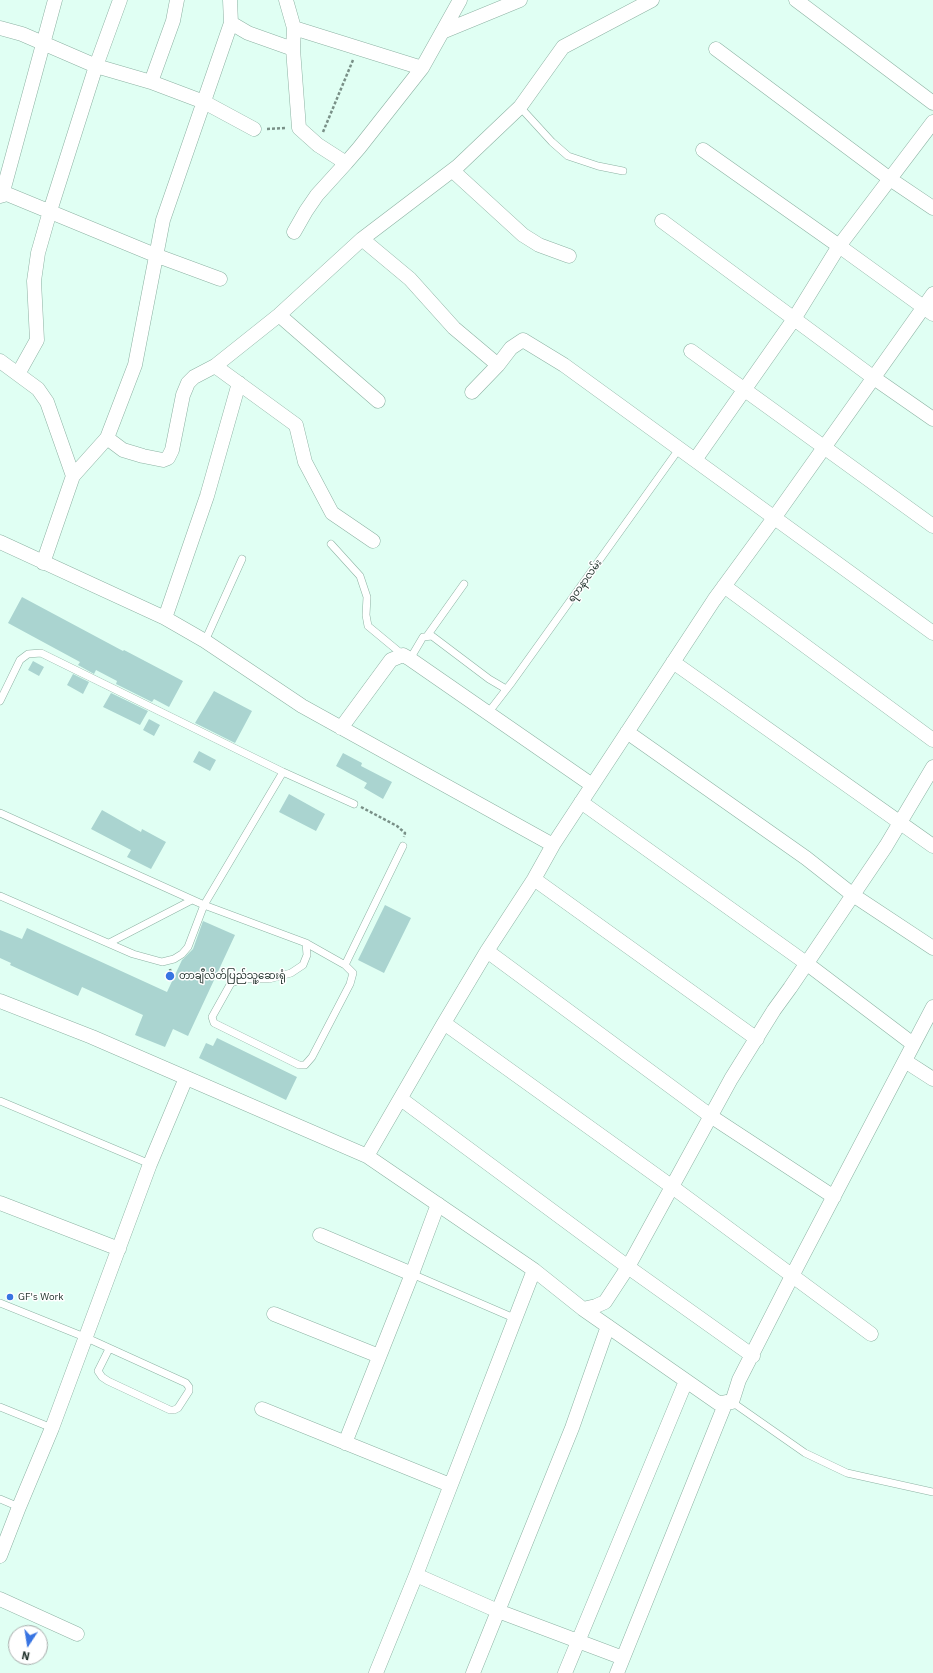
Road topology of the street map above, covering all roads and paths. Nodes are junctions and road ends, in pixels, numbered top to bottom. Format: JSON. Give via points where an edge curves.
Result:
{"nodes":[{"id":1,"x":55,"y":0,"type":"edge"},
{"id":2,"x":120,"y":0,"type":"edge"},
{"id":3,"x":177,"y":0,"type":"edge"},
{"id":4,"x":230,"y":0,"type":"edge"},
{"id":5,"x":286,"y":0,"type":"edge"},
{"id":6,"x":460,"y":0,"type":"edge"},
{"id":7,"x":520,"y":0,"type":"edge"},
{"id":8,"x":652,"y":0,"type":"edge"},
{"id":9,"x":796,"y":0,"type":"edge"},
{"id":10,"x":231,"y":23,"type":"junction"},
{"id":11,"x":0,"y":28,"type":"edge"},
{"id":12,"x":294,"y":28,"type":"junction"},
{"id":13,"x":442,"y":32,"type":"junction"},
{"id":14,"x":43,"y":44,"type":"junction"},
{"id":15,"x":359,"y":47,"type":"junction"},
{"id":16,"x":293,"y":49,"type":"junction"},
{"id":17,"x":716,"y":49,"type":"dead end"},
{"id":18,"x":96,"y":66,"type":"junction"},
{"id":19,"x":422,"y":68,"type":"junction"},
{"id":20,"x":151,"y":82,"type":"junction"},
{"id":21,"x":204,"y":102,"type":"junction"},
{"id":22,"x":933,"y":103,"type":"edge"},
{"id":23,"x":520,"y":107,"type":"junction"},
{"id":24,"x":933,"y":122,"type":"edge"},
{"id":25,"x":299,"y":128,"type":"junction"},
{"id":26,"x":254,"y":129,"type":"joint"},
{"id":27,"x":318,"y":145,"type":"junction"},
{"id":28,"x":704,"y":150,"type":"dead end"},
{"id":29,"x":346,"y":163,"type":"junction"},
{"id":30,"x":452,"y":171,"type":"junction"},
{"id":31,"x":623,"y":171,"type":"dead end"},
{"id":32,"x":890,"y":179,"type":"junction"},
{"id":33,"x":1,"y":195,"type":"edge"},
{"id":34,"x":933,"y":208,"type":"edge"},
{"id":35,"x":50,"y":211,"type":"junction"},
{"id":36,"x":662,"y":221,"type":"dead end"},
{"id":37,"x":294,"y":232,"type":"dead end"},
{"id":38,"x":362,"y":240,"type":"junction"},
{"id":39,"x":839,"y":246,"type":"junction"},
{"id":40,"x":155,"y":255,"type":"junction"},
{"id":41,"x":569,"y":256,"type":"dead end"},
{"id":42,"x":220,"y":279,"type":"dead end"},
{"id":43,"x":933,"y":294,"type":"edge"},
{"id":44,"x":928,"y":311,"type":"edge"},
{"id":45,"x":279,"y":315,"type":"junction"},
{"id":46,"x":794,"y":319,"type":"junction"},
{"id":47,"x":691,"y":351,"type":"dead end"},
{"id":48,"x":0,"y":361,"type":"edge"},
{"id":49,"x":498,"y":365,"type":"junction"},
{"id":50,"x":215,"y":366,"type":"junction"},
{"id":51,"x":18,"y":374,"type":"junction"},
{"id":52,"x":874,"y":378,"type":"junction"},
{"id":53,"x":239,"y":383,"type":"junction"},
{"id":54,"x":744,"y":391,"type":"junction"},
{"id":55,"x":472,"y":392,"type":"dead end"},
{"id":56,"x":378,"y":401,"type":"dead end"},
{"id":57,"x":933,"y":419,"type":"edge"},
{"id":58,"x":107,"y":438,"type":"junction"},
{"id":59,"x":823,"y":448,"type":"junction"},
{"id":60,"x":679,"y":449,"type":"junction"},
{"id":61,"x":694,"y":460,"type":"junction"},
{"id":62,"x":73,"y":476,"type":"junction"},
{"id":63,"x":774,"y":518,"type":"junction"},
{"id":64,"x":933,"y":526,"type":"edge"},
{"id":65,"x":373,"y":541,"type":"dead end"},
{"id":66,"x":0,"y":542,"type":"edge"},
{"id":67,"x":331,"y":544,"type":"dead end"},
{"id":68,"x":242,"y":559,"type":"dead end"},
{"id":69,"x":44,"y":563,"type":"junction"},
{"id":70,"x":464,"y":584,"type":"dead end"},
{"id":71,"x":724,"y":586,"type":"junction"},
{"id":72,"x":165,"y":618,"type":"junction"},
{"id":73,"x":933,"y":633,"type":"edge"},
{"id":74,"x":427,"y":636,"type":"junction"},
{"id":75,"x":205,"y":641,"type":"junction"},
{"id":76,"x":407,"y":657,"type":"junction"},
{"id":77,"x":673,"y":662,"type":"junction"},
{"id":78,"x":506,"y":689,"type":"junction"},
{"id":79,"x":0,"y":701,"type":"edge"},
{"id":80,"x":488,"y":713,"type":"junction"},
{"id":81,"x":341,"y":728,"type":"junction"},
{"id":82,"x":627,"y":732,"type":"junction"},
{"id":83,"x":933,"y":740,"type":"edge"},
{"id":84,"x":933,"y":767,"type":"edge"},
{"id":85,"x":283,"y":772,"type":"junction"},
{"id":86,"x":592,"y":785,"type":"junction"},
{"id":87,"x":581,"y":802,"type":"junction"},
{"id":88,"x":354,"y":804,"type":"joint"},
{"id":89,"x":0,"y":813,"type":"edge"},
{"id":90,"x":900,"y":822,"type":"junction"},
{"id":91,"x":553,"y":845,"type":"junction"},
{"id":92,"x":404,"y":846,"type":"joint"},
{"id":93,"x":933,"y":846,"type":"edge"},
{"id":94,"x":534,"y":879,"type":"junction"},
{"id":95,"x":853,"y":895,"type":"junction"},
{"id":96,"x":0,"y":896,"type":"edge"},
{"id":97,"x":192,"y":900,"type":"junction"},
{"id":98,"x":204,"y":905,"type":"junction"},
{"id":99,"x":109,"y":943,"type":"junction"},
{"id":100,"x":306,"y":943,"type":"junction"},
{"id":101,"x":933,"y":948,"type":"edge"},
{"id":102,"x":487,"y":951,"type":"junction"},
{"id":103,"x":806,"y":963,"type":"junction"},
{"id":104,"x":345,"y":965,"type":"junction"},
{"id":105,"x":0,"y":1001,"type":"edge"},
{"id":106,"x":933,"y":1007,"type":"edge"},
{"id":107,"x":444,"y":1023,"type":"junction"},
{"id":108,"x":757,"y":1039,"type":"junction"},
{"id":109,"x":913,"y":1044,"type":"junction"},
{"id":110,"x":905,"y":1061,"type":"junction"},
{"id":111,"x":186,"y":1078,"type":"junction"},
{"id":112,"x":933,"y":1079,"type":"edge"},
{"id":113,"x":401,"y":1099,"type":"junction"},
{"id":114,"x":0,"y":1101,"type":"edge"},
{"id":115,"x":712,"y":1117,"type":"junction"},
{"id":116,"x":367,"y":1156,"type":"junction"},
{"id":117,"x":150,"y":1164,"type":"junction"},
{"id":118,"x":671,"y":1186,"type":"junction"},
{"id":119,"x":834,"y":1198,"type":"junction"},
{"id":120,"x":0,"y":1203,"type":"edge"},
{"id":121,"x":438,"y":1204,"type":"junction"},
{"id":122,"x":320,"y":1235,"type":"dead end"},
{"id":123,"x":119,"y":1249,"type":"junction"},
{"id":124,"x":628,"y":1267,"type":"junction"},
{"id":125,"x":534,"y":1270,"type":"junction"},
{"id":126,"x":412,"y":1274,"type":"junction"},
{"id":127,"x":792,"y":1276,"type":"junction"},
{"id":128,"x":0,"y":1303,"type":"edge"},
{"id":129,"x":583,"y":1309,"type":"junction"},
{"id":130,"x":274,"y":1314,"type":"dead end"},
{"id":131,"x":514,"y":1318,"type":"junction"},
{"id":132,"x":608,"y":1326,"type":"junction"},
{"id":133,"x":870,"y":1334,"type":"dead end"},
{"id":134,"x":87,"y":1338,"type":"junction"},
{"id":135,"x":109,"y":1349,"type":"junction"},
{"id":136,"x":379,"y":1356,"type":"junction"},
{"id":137,"x":753,"y":1356,"type":"junction"},
{"id":138,"x":686,"y":1381,"type":"junction"},
{"id":139,"x":729,"y":1402,"type":"junction"},
{"id":140,"x":0,"y":1407,"type":"edge"},
{"id":141,"x":262,"y":1409,"type":"dead end"},
{"id":142,"x":52,"y":1428,"type":"junction"},
{"id":143,"x":345,"y":1443,"type":"junction"},
{"id":144,"x":450,"y":1485,"type":"junction"},
{"id":145,"x":933,"y":1492,"type":"edge"},
{"id":146,"x":0,"y":1499,"type":"edge"},
{"id":147,"x":19,"y":1507,"type":"junction"},
{"id":148,"x":0,"y":1556,"type":"edge"},
{"id":149,"x":416,"y":1575,"type":"junction"},
{"id":150,"x":0,"y":1599,"type":"edge"},
{"id":151,"x":498,"y":1611,"type":"junction"},
{"id":152,"x":77,"y":1634,"type":"dead end"},
{"id":153,"x":578,"y":1641,"type":"junction"},
{"id":154,"x":623,"y":1658,"type":"junction"},
{"id":155,"x":376,"y":1673,"type":"edge"},
{"id":156,"x":472,"y":1673,"type":"edge"},
{"id":157,"x":565,"y":1673,"type":"edge"},
{"id":158,"x":617,"y":1673,"type":"edge"}],
"edges":[{"from":1,"to":14,"type":"street"},
{"from":2,"to":18,"type":"street"},
{"from":3,"to":20,"type":"street","via":[[173,21]]},
{"from":4,"to":10,"type":"street"},
{"from":5,"to":12,"type":"street"},
{"from":6,"to":13,"type":"street"},
{"from":7,"to":13,"type":"street"},
{"from":8,"to":23,"type":"street","via":[[563,47]]},
{"from":9,"to":22,"type":"street"},
{"from":10,"to":16,"type":"street","via":[[248,33]]},
{"from":10,"to":21,"type":"street"},
{"from":11,"to":14,"type":"street","via":[[22,34]]},
{"from":12,"to":15,"type":"street"},
{"from":12,"to":16,"type":"street"},
{"from":13,"to":19,"type":"street"},
{"from":14,"to":18,"type":"street"},
{"from":14,"to":33,"type":"street"},
{"from":15,"to":19,"type":"street"},
{"from":15,"to":27,"type":"path"},
{"from":16,"to":25,"type":"street"},
{"from":17,"to":32,"type":"street"},
{"from":18,"to":20,"type":"street"},
{"from":18,"to":35,"type":"street"},
{"from":19,"to":29,"type":"street"},
{"from":20,"to":21,"type":"street"},
{"from":21,"to":26,"type":"street"},
{"from":21,"to":40,"type":"street","via":[[163,220]]},
{"from":23,"to":30,"type":"street"},
{"from":23,"to":31,"type":"lane","via":[[568,156]]},
{"from":24,"to":32,"type":"street"},
{"from":25,"to":26,"type":"path"},
{"from":25,"to":27,"type":"street"},
{"from":27,"to":29,"type":"street"},
{"from":28,"to":39,"type":"street"},
{"from":29,"to":37,"type":"street","via":[[317,196]]},
{"from":30,"to":38,"type":"street"},
{"from":30,"to":41,"type":"street","via":[[523,235],[539,245]]},
{"from":32,"to":34,"type":"street"},
{"from":32,"to":39,"type":"street"},
{"from":33,"to":35,"type":"street","via":[[7,194]]},
{"from":35,"to":40,"type":"street"},
{"from":35,"to":51,"type":"street","via":[[38,253],[34,282],[37,340]]},
{"from":36,"to":46,"type":"street"},
{"from":38,"to":45,"type":"street"},
{"from":38,"to":49,"type":"street","via":[[410,280],[454,328]]},
{"from":39,"to":44,"type":"street"},
{"from":39,"to":46,"type":"street"},
{"from":40,"to":42,"type":"street"},
{"from":40,"to":58,"type":"street","via":[[135,365]]},
{"from":43,"to":44,"type":"street"},
{"from":44,"to":52,"type":"street"},
{"from":45,"to":50,"type":"street"},
{"from":45,"to":56,"type":"street"},
{"from":46,"to":52,"type":"street"},
{"from":46,"to":54,"type":"street"},
{"from":47,"to":54,"type":"street"},
{"from":48,"to":51,"type":"street"},
{"from":49,"to":55,"type":"street"},
{"from":49,"to":60,"type":"street","via":[[512,348],[523,340],[564,365]]},
{"from":50,"to":53,"type":"street"},
{"from":50,"to":58,"type":"street","via":[[188,383],[168,458],[165,460],[123,450]]},
{"from":51,"to":62,"type":"street","via":[[38,389],[47,402]]},
{"from":52,"to":57,"type":"street"},
{"from":52,"to":59,"type":"street"},
{"from":53,"to":65,"type":"street","via":[[296,425],[304,462],[332,513]]},
{"from":53,"to":72,"type":"street","via":[[207,496]]},
{"from":54,"to":59,"type":"street"},
{"from":54,"to":61,"type":"street"},
{"from":58,"to":62,"type":"street"},
{"from":59,"to":63,"type":"street"},
{"from":59,"to":64,"type":"street"},
{"from":60,"to":61,"type":"street"},
{"from":60,"to":78,"type":"lane","name":"ရတနာလမ်း"},
{"from":61,"to":63,"type":"street"},
{"from":62,"to":69,"type":"street"},
{"from":63,"to":71,"type":"street"},
{"from":63,"to":73,"type":"street"},
{"from":66,"to":69,"type":"street"},
{"from":67,"to":76,"type":"lane","via":[[360,576],[367,598],[368,626]]},
{"from":68,"to":75,"type":"lane"},
{"from":69,"to":72,"type":"street"},
{"from":70,"to":74,"type":"lane"},
{"from":71,"to":77,"type":"street"},
{"from":71,"to":83,"type":"street"},
{"from":72,"to":75,"type":"street"},
{"from":74,"to":76,"type":"lane"},
{"from":74,"to":78,"type":"lane","via":[[432,636]]},
{"from":75,"to":81,"type":"street","via":[[302,706]]},
{"from":76,"to":80,"type":"street"},
{"from":76,"to":81,"type":"street","via":[[391,660]]},
{"from":77,"to":82,"type":"street"},
{"from":77,"to":90,"type":"street"},
{"from":78,"to":80,"type":"lane","name":"ရတနာလမ်း"},
{"from":79,"to":85,"type":"lane","via":[[20,660],[28,654],[41,653]]},
{"from":80,"to":86,"type":"street"},
{"from":81,"to":91,"type":"street"},
{"from":82,"to":86,"type":"street"},
{"from":82,"to":95,"type":"street","via":[[806,858]]},
{"from":84,"to":90,"type":"street"},
{"from":85,"to":88,"type":"lane"},
{"from":85,"to":98,"type":"lane"},
{"from":86,"to":87,"type":"street"},
{"from":87,"to":91,"type":"street"},
{"from":87,"to":103,"type":"street"},
{"from":88,"to":92,"type":"path","via":[[405,833]]},
{"from":89,"to":97,"type":"lane"},
{"from":90,"to":93,"type":"street"},
{"from":90,"to":95,"type":"street"},
{"from":91,"to":94,"type":"street"},
{"from":92,"to":104,"type":"lane"},
{"from":94,"to":102,"type":"street"},
{"from":94,"to":108,"type":"street"},
{"from":95,"to":101,"type":"street"},
{"from":95,"to":103,"type":"street"},
{"from":96,"to":99,"type":"lane"},
{"from":97,"to":98,"type":"lane"},
{"from":97,"to":99,"type":"lane"},
{"from":98,"to":99,"type":"lane","via":[[188,947],[174,959],[162,962],[133,954]]},
{"from":98,"to":100,"type":"lane"},
{"from":100,"to":104,"type":"lane"},
{"from":100,"to":104,"type":"lane","via":[[307,955],[303,965],[291,973],[269,979],[243,979],[230,983],[212,1017],[214,1022],[299,1065],[305,1065],[312,1057],[350,984],[353,974]]},
{"from":102,"to":107,"type":"street"},
{"from":102,"to":115,"type":"street"},
{"from":103,"to":108,"type":"street"},
{"from":103,"to":109,"type":"street"},
{"from":105,"to":111,"type":"street"},
{"from":106,"to":109,"type":"street"},
{"from":107,"to":113,"type":"street"},
{"from":107,"to":118,"type":"street"},
{"from":108,"to":115,"type":"street"},
{"from":109,"to":110,"type":"street"},
{"from":110,"to":112,"type":"street"},
{"from":110,"to":119,"type":"street"},
{"from":111,"to":116,"type":"street"},
{"from":111,"to":117,"type":"street"},
{"from":113,"to":116,"type":"street"},
{"from":113,"to":124,"type":"street"},
{"from":114,"to":117,"type":"lane"},
{"from":115,"to":118,"type":"street"},
{"from":115,"to":119,"type":"street"},
{"from":116,"to":121,"type":"street"},
{"from":117,"to":123,"type":"street"},
{"from":118,"to":124,"type":"street"},
{"from":118,"to":127,"type":"street"},
{"from":119,"to":127,"type":"street"},
{"from":120,"to":123,"type":"street"},
{"from":121,"to":125,"type":"street"},
{"from":121,"to":126,"type":"street"},
{"from":122,"to":126,"type":"street"},
{"from":123,"to":134,"type":"street"},
{"from":124,"to":129,"type":"street","via":[[605,1302]]},
{"from":124,"to":137,"type":"street"},
{"from":125,"to":129,"type":"street"},
{"from":125,"to":131,"type":"street"},
{"from":126,"to":131,"type":"lane"},
{"from":126,"to":136,"type":"street"},
{"from":127,"to":133,"type":"street"},
{"from":127,"to":137,"type":"street"},
{"from":128,"to":134,"type":"lane"},
{"from":129,"to":132,"type":"street"},
{"from":130,"to":136,"type":"street"},
{"from":131,"to":144,"type":"street"},
{"from":132,"to":138,"type":"street"},
{"from":132,"to":151,"type":"street","via":[[572,1428]]},
{"from":134,"to":135,"type":"lane"},
{"from":134,"to":142,"type":"street"},
{"from":135,"to":135,"type":"lane","via":[[98,1371],[102,1377],[170,1410],[178,1408],[189,1391],[189,1386]]},
{"from":136,"to":143,"type":"street"},
{"from":137,"to":139,"type":"street"},
{"from":138,"to":139,"type":"street","via":[[718,1403]]},
{"from":138,"to":153,"type":"street"},
{"from":139,"to":145,"type":"lane","via":[[805,1453],[847,1473]]},
{"from":139,"to":154,"type":"street"},
{"from":140,"to":142,"type":"lane"},
{"from":141,"to":143,"type":"street"},
{"from":142,"to":147,"type":"street"},
{"from":143,"to":144,"type":"street"},
{"from":144,"to":149,"type":"street"},
{"from":146,"to":147,"type":"lane"},
{"from":147,"to":148,"type":"street"},
{"from":149,"to":151,"type":"street"},
{"from":149,"to":155,"type":"street"},
{"from":150,"to":152,"type":"street"},
{"from":151,"to":153,"type":"street"},
{"from":151,"to":156,"type":"street"},
{"from":153,"to":154,"type":"street"},
{"from":153,"to":157,"type":"street"},
{"from":154,"to":158,"type":"street"}]}
